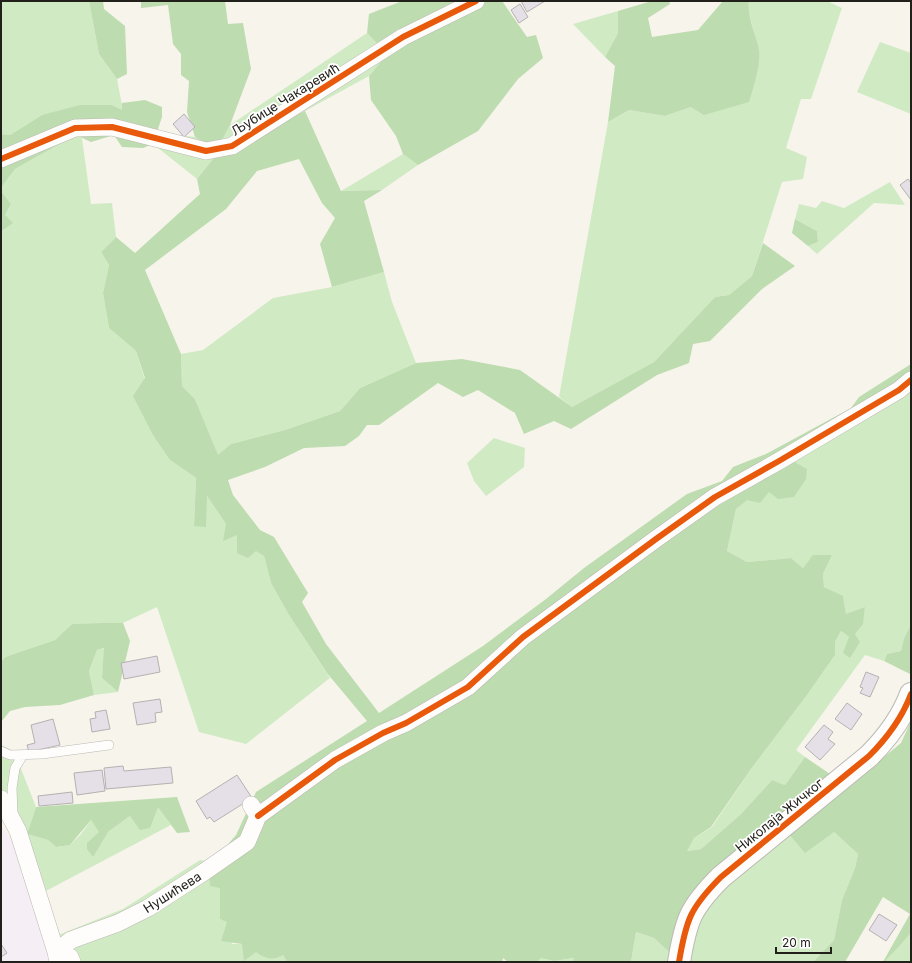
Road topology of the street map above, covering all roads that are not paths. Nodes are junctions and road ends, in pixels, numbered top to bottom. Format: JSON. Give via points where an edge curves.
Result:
{"nodes":[{"id":1,"x":476,"y":1,"type":"edge"},
{"id":2,"x":1,"y":159,"type":"edge"},
{"id":3,"x":911,"y":380,"type":"edge"},
{"id":4,"x":911,"y":694,"type":"edge"},
{"id":5,"x":109,"y":745,"type":"dead end"},
{"id":6,"x":1,"y":751,"type":"edge"},
{"id":7,"x":23,"y":755,"type":"junction"},
{"id":8,"x":1,"y":799,"type":"edge"},
{"id":9,"x":13,"y":822,"type":"junction"},
{"id":10,"x":57,"y":957,"type":"edge"},
{"id":11,"x":72,"y":962,"type":"edge"},
{"id":12,"x":679,"y":962,"type":"edge"}],
"edges":[{"from":1,"to":2,"type":"street","name":"Љубице Чакаревић","via":[[403,37],[232,146],[206,151],[112,127],[75,128]]},
{"from":3,"to":10,"type":"street","name":"Нушићева","via":[[899,390],[715,497],[523,637],[468,687],[335,760],[255,810],[247,842],[148,908],[118,923],[71,940]]},
{"from":4,"to":12,"type":"street","name":"Николаја Жичког","via":[[896,724],[869,756],[727,873],[703,896],[688,920]]},
{"from":5,"to":7,"type":"lane"},
{"from":6,"to":7,"type":"lane","via":[[10,755]]},
{"from":7,"to":9,"type":"lane","via":[[15,768],[12,788]]},
{"from":8,"to":9,"type":"street"},
{"from":9,"to":10,"type":"street"},
{"from":10,"to":11,"type":"street","via":[[70,957]]}]}
